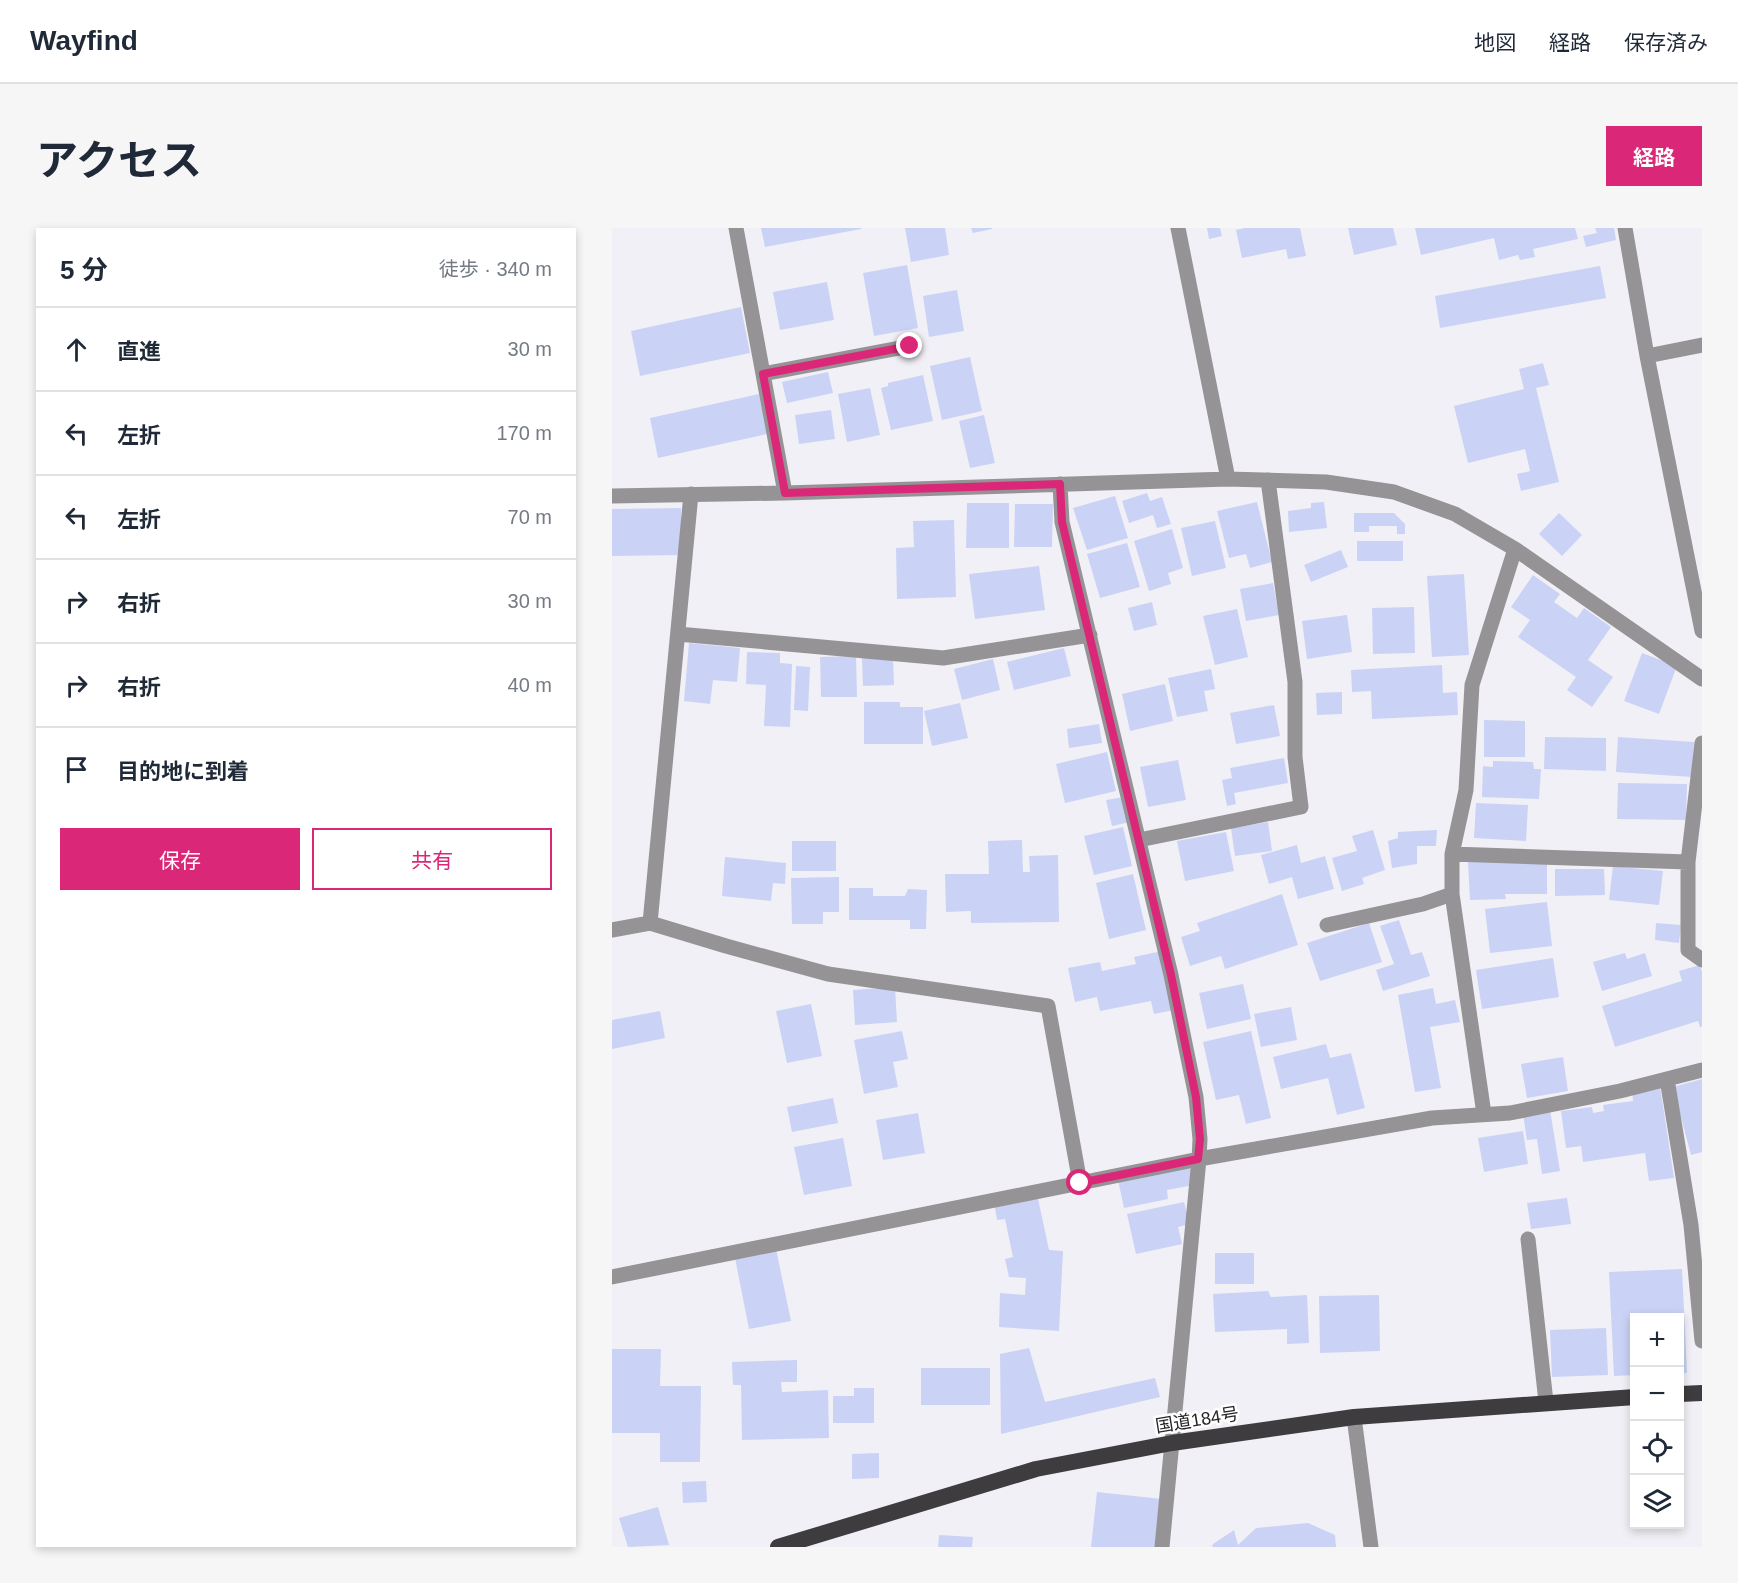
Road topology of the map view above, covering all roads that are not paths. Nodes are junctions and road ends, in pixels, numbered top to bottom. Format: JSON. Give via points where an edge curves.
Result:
{"nodes":[{"id":1,"x":736,"y":228,"type":"edge"},
{"id":2,"x":1178,"y":228,"type":"edge"},
{"id":3,"x":1625,"y":228,"type":"edge"},
{"id":4,"x":1702,"y":345,"type":"edge"},
{"id":5,"x":910,"y":346,"type":"dead end"},
{"id":6,"x":1647,"y":356,"type":"junction"},
{"id":7,"x":763,"y":374,"type":"junction"},
{"id":8,"x":1228,"y":479,"type":"junction"},
{"id":9,"x":1268,"y":480,"type":"junction"},
{"id":10,"x":1060,"y":484,"type":"junction"},
{"id":11,"x":785,"y":493,"type":"junction"},
{"id":12,"x":691,"y":494,"type":"junction"},
{"id":13,"x":612,"y":496,"type":"edge"},
{"id":14,"x":1515,"y":549,"type":"junction"},
{"id":15,"x":1702,"y":631,"type":"edge"},
{"id":16,"x":678,"y":634,"type":"junction"},
{"id":17,"x":1090,"y":635,"type":"junction"},
{"id":18,"x":1702,"y":679,"type":"edge"},
{"id":19,"x":1702,"y":743,"type":"edge"},
{"id":20,"x":1139,"y":840,"type":"junction"},
{"id":21,"x":1452,"y":854,"type":"junction"},
{"id":22,"x":1688,"y":862,"type":"junction"},
{"id":23,"x":1452,"y":894,"type":"junction"},
{"id":24,"x":650,"y":923,"type":"junction"},
{"id":25,"x":1327,"y":925,"type":"dead end"},
{"id":26,"x":612,"y":930,"type":"edge"},
{"id":27,"x":1702,"y":960,"type":"edge"},
{"id":28,"x":1702,"y":1070,"type":"edge"},
{"id":29,"x":1667,"y":1079,"type":"junction"},
{"id":30,"x":1484,"y":1114,"type":"junction"},
{"id":31,"x":1198,"y":1159,"type":"junction"},
{"id":32,"x":1080,"y":1183,"type":"junction"},
{"id":33,"x":1528,"y":1239,"type":"dead end"},
{"id":34,"x":612,"y":1277,"type":"edge"},
{"id":35,"x":1702,"y":1341,"type":"edge"},
{"id":36,"x":1702,"y":1393,"type":"edge"},
{"id":37,"x":1684,"y":1394,"type":"edge"},
{"id":38,"x":1630,"y":1397,"type":"edge"},
{"id":39,"x":1546,"y":1402,"type":"junction"},
{"id":40,"x":1354,"y":1417,"type":"junction"},
{"id":41,"x":1172,"y":1443,"type":"junction"},
{"id":42,"x":778,"y":1547,"type":"edge"},
{"id":43,"x":1162,"y":1547,"type":"edge"},
{"id":44,"x":1371,"y":1547,"type":"edge"}],
"edges":[{"from":1,"to":7,"type":"street"},
{"from":2,"to":8,"type":"street"},
{"from":3,"to":6,"type":"street"},
{"from":4,"to":6,"type":"street"},
{"from":5,"to":7,"type":"street"},
{"from":6,"to":15,"type":"street"},
{"from":7,"to":11,"type":"street"},
{"from":8,"to":9,"type":"street"},
{"from":8,"to":10,"type":"street"},
{"from":9,"to":14,"type":"street","via":[[1326,482],[1394,492],[1455,514]]},
{"from":9,"to":20,"type":"street","via":[[1295,682],[1295,757],[1301,807]]},
{"from":10,"to":11,"type":"street"},
{"from":10,"to":17,"type":"street","via":[[1062,522]]},
{"from":11,"to":12,"type":"street"},
{"from":12,"to":13,"type":"street"},
{"from":12,"to":16,"type":"street"},
{"from":14,"to":18,"type":"street"},
{"from":14,"to":21,"type":"street","via":[[1472,685],[1466,790]]},
{"from":16,"to":17,"type":"street","via":[[943,658]]},
{"from":16,"to":24,"type":"street"},
{"from":17,"to":20,"type":"street"},
{"from":19,"to":22,"type":"street"},
{"from":20,"to":31,"type":"street","via":[[1196,1097]]},
{"from":21,"to":22,"type":"street"},
{"from":21,"to":23,"type":"street"},
{"from":22,"to":27,"type":"street","via":[[1688,950]]},
{"from":23,"to":25,"type":"street"},
{"from":23,"to":30,"type":"street"},
{"from":24,"to":26,"type":"street"},
{"from":24,"to":32,"type":"street","via":[[828,974],[1048,1006]]},
{"from":28,"to":29,"type":"street"},
{"from":29,"to":30,"type":"street","via":[[1510,1113]]},
{"from":29,"to":35,"type":"street","via":[[1691,1225]]},
{"from":30,"to":31,"type":"street","via":[[1432,1118]]},
{"from":31,"to":32,"type":"street"},
{"from":31,"to":41,"type":"street"},
{"from":32,"to":34,"type":"street"},
{"from":33,"to":39,"type":"street"},
{"from":36,"to":37,"type":"highway"},
{"from":38,"to":39,"type":"highway","name":"国道184号"},
{"from":39,"to":40,"type":"highway","name":"国道184号"},
{"from":40,"to":41,"type":"highway","name":"国道184号"},
{"from":40,"to":44,"type":"street"},
{"from":41,"to":42,"type":"highway","name":"国道184号","via":[[1036,1469]]},
{"from":41,"to":43,"type":"street"}]}
